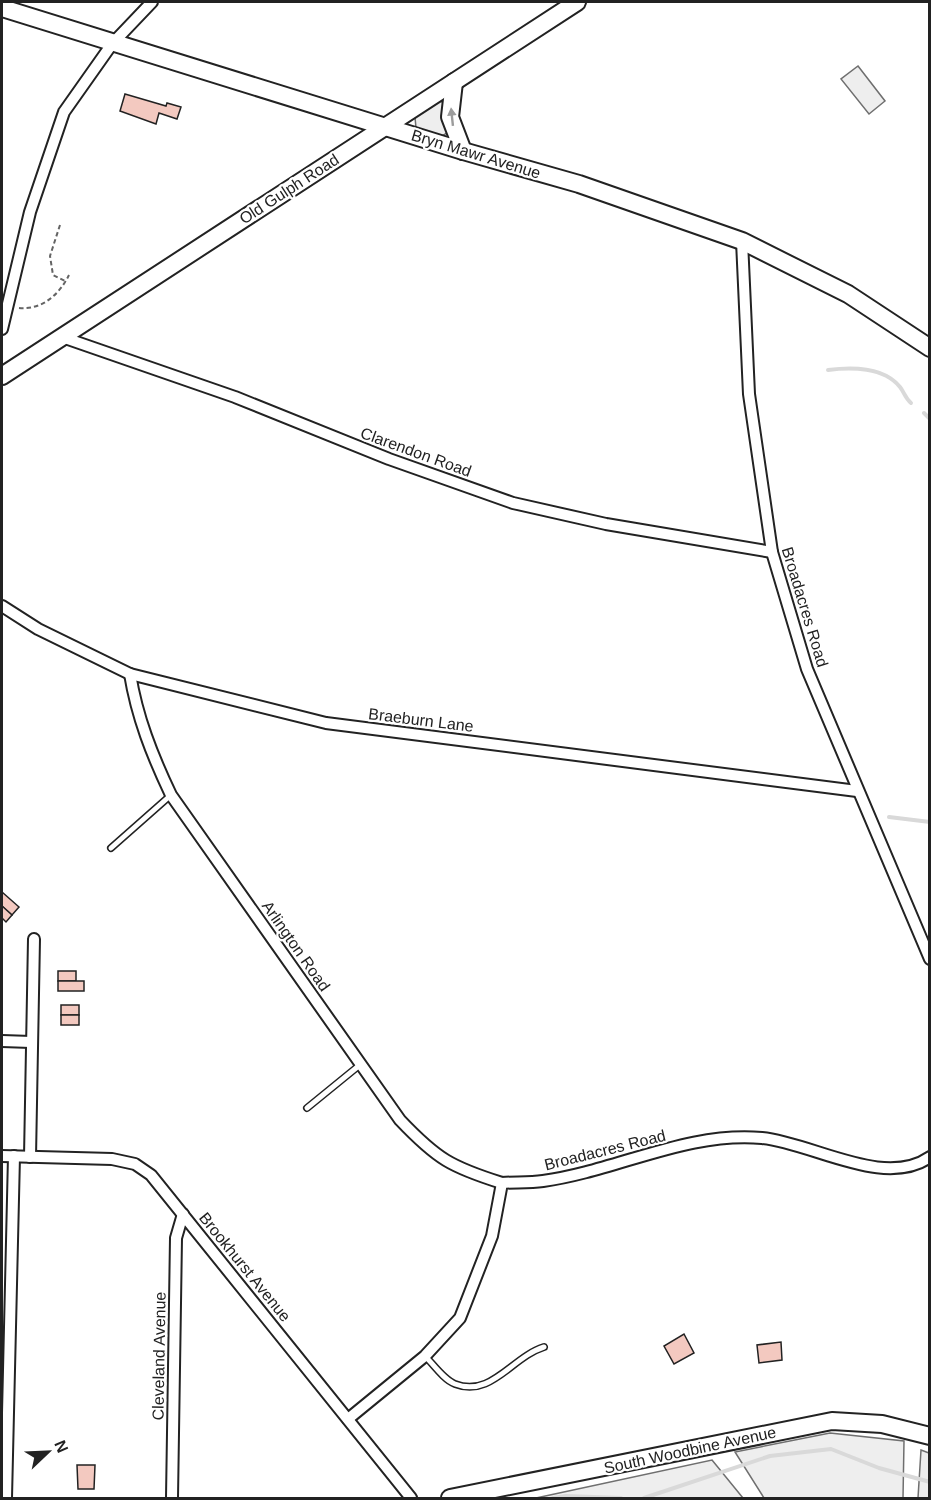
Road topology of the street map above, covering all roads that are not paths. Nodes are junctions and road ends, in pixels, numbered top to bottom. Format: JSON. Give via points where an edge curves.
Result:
{"nodes":[{"id":1,"x":152,"y":2,"type":"edge"},
{"id":2,"x":577,"y":2,"type":"edge"},
{"id":3,"x":2,"y":8,"type":"edge"},
{"id":4,"x":112,"y":44,"type":"junction"},
{"id":5,"x":454,"y":82,"type":"junction"},
{"id":6,"x":385,"y":126,"type":"junction"},
{"id":7,"x":463,"y":151,"type":"junction"},
{"id":8,"x":742,"y":241,"type":"junction"},
{"id":9,"x":2,"y":329,"type":"edge"},
{"id":10,"x":63,"y":337,"type":"junction"},
{"id":11,"x":930,"y":348,"type":"edge"},
{"id":12,"x":2,"y":372,"type":"edge"},
{"id":13,"x":772,"y":552,"type":"junction"},
{"id":14,"x":2,"y":606,"type":"edge"},
{"id":15,"x":130,"y":674,"type":"junction"},
{"id":16,"x":857,"y":791,"type":"junction"},
{"id":17,"x":171,"y":795,"type":"junction"},
{"id":18,"x":111,"y":848,"type":"dead end"},
{"id":19,"x":34,"y":939,"type":"dead end"},
{"id":20,"x":930,"y":959,"type":"edge"},
{"id":21,"x":2,"y":1041,"type":"edge"},
{"id":22,"x":31,"y":1042,"type":"junction"},
{"id":23,"x":361,"y":1064,"type":"junction"},
{"id":24,"x":308,"y":1108,"type":"dead end"},
{"id":25,"x":2,"y":1156,"type":"edge"},
{"id":26,"x":14,"y":1156,"type":"junction"},
{"id":27,"x":30,"y":1157,"type":"junction"},
{"id":28,"x":930,"y":1157,"type":"edge"},
{"id":29,"x":502,"y":1183,"type":"junction"},
{"id":30,"x":183,"y":1214,"type":"junction"},
{"id":31,"x":544,"y":1347,"type":"dead end"},
{"id":32,"x":425,"y":1356,"type":"junction"},
{"id":33,"x":348,"y":1419,"type":"junction"},
{"id":34,"x":930,"y":1436,"type":"edge"},
{"id":35,"x":6,"y":1498,"type":"edge"},
{"id":36,"x":172,"y":1498,"type":"edge"},
{"id":37,"x":411,"y":1498,"type":"edge"},
{"id":38,"x":450,"y":1498,"type":"edge"}],
"edges":[{"from":1,"to":4,"type":"street"},
{"from":2,"to":5,"type":"street","name":"Old Gulph Road"},
{"from":3,"to":4,"type":"street","name":"Bryn Mawr Avenue"},
{"from":4,"to":6,"type":"street","name":"Bryn Mawr Avenue"},
{"from":4,"to":9,"type":"street","via":[[64,112],[30,212]]},
{"from":5,"to":6,"type":"street","name":"Old Gulph Road"},
{"from":7,"to":5,"type":"street","one_way":true,"via":[[450,117]]},
{"from":6,"to":7,"type":"street","name":"Bryn Mawr Avenue"},
{"from":6,"to":10,"type":"street","name":"Old Gulph Road"},
{"from":7,"to":8,"type":"street","name":"Bryn Mawr Avenue","via":[[579,184]]},
{"from":8,"to":11,"type":"street","name":"Bryn Mawr Avenue","via":[[848,294]]},
{"from":8,"to":13,"type":"street","name":"Broadacres Road","via":[[749,394]]},
{"from":10,"to":12,"type":"street","name":"Old Gulph Road"},
{"from":10,"to":13,"type":"street","name":"Clarendon Road","via":[[235,397],[389,459],[513,503],[606,524]]},
{"from":13,"to":16,"type":"street","name":"Broadacres Road","via":[[807,669]]},
{"from":14,"to":15,"type":"street","name":"Braeburn Lane","via":[[38,629]]},
{"from":15,"to":16,"type":"street","name":"Braeburn Lane","via":[[326,723]]},
{"from":15,"to":17,"type":"street","name":"Arlington Road","via":[[136,712]]},
{"from":16,"to":20,"type":"street","name":"Broadacres Road"},
{"from":17,"to":18,"type":"lane"},
{"from":17,"to":23,"type":"street","name":"Arlington Road"},
{"from":19,"to":22,"type":"street"},
{"from":21,"to":22,"type":"street"},
{"from":22,"to":27,"type":"street"},
{"from":23,"to":24,"type":"lane"},
{"from":23,"to":29,"type":"street","name":"Arlington Road","via":[[400,1120],[425,1147],[455,1168]]},
{"from":25,"to":26,"type":"street","name":"Brookhurst Avenue"},
{"from":26,"to":27,"type":"street","name":"Brookhurst Avenue"},
{"from":26,"to":35,"type":"street"},
{"from":27,"to":30,"type":"street","name":"Brookhurst Avenue","via":[[112,1159],[135,1164],[151,1175]]},
{"from":28,"to":29,"type":"street","name":"Broadacres Road","via":[[896,1170],[853,1163],[800,1145],[762,1138],[711,1139],[543,1181]]},
{"from":29,"to":32,"type":"street","via":[[492,1236],[460,1318]]},
{"from":30,"to":33,"type":"street","name":"Brookhurst Avenue"},
{"from":30,"to":36,"type":"street","name":"Cleveland Avenue","via":[[176,1238]]},
{"from":31,"to":32,"type":"lane","via":[[517,1359],[498,1379],[473,1388],[453,1384]]},
{"from":32,"to":33,"type":"street"},
{"from":33,"to":37,"type":"street","name":"Brookhurst Avenue"},
{"from":34,"to":38,"type":"street","name":"South Woodbine Avenue","via":[[882,1424],[832,1421]]}]}
